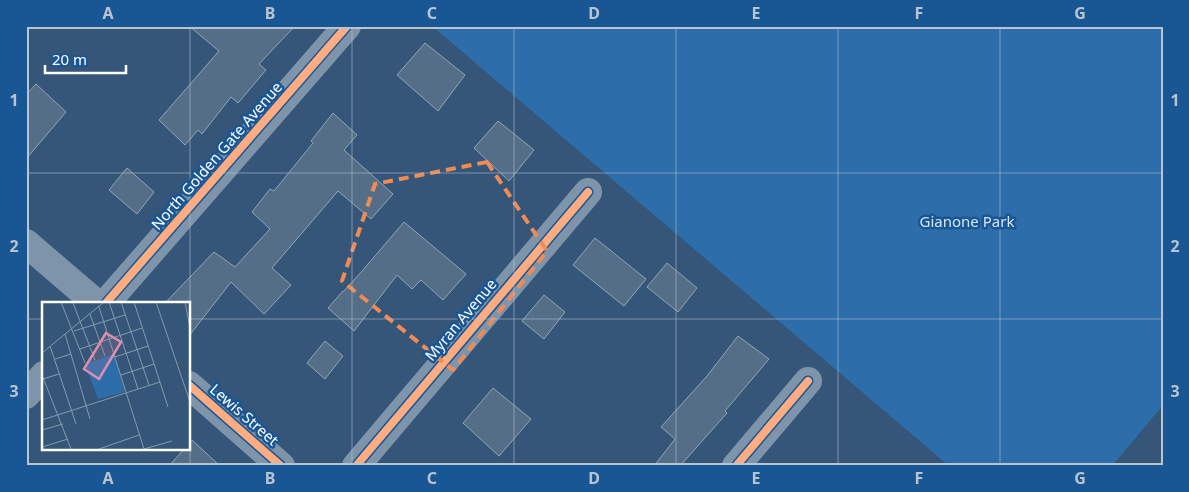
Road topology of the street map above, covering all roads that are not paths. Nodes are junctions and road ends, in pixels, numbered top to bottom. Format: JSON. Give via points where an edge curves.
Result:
{"nodes":[{"id":1,"x":348,"y":26,"type":"edge"},
{"id":2,"x":588,"y":192,"type":"dead end"},
{"id":3,"x":26,"y":244,"type":"edge"},
{"id":4,"x":95,"y":302,"type":"edge"},
{"id":5,"x":107,"y":302,"type":"edge"},
{"id":6,"x":42,"y":377,"type":"edge"},
{"id":7,"x":808,"y":381,"type":"dead end"},
{"id":8,"x":190,"y":386,"type":"edge"},
{"id":9,"x":26,"y":395,"type":"edge"},
{"id":10,"x":281,"y":466,"type":"edge"},
{"id":11,"x":356,"y":466,"type":"edge"},
{"id":12,"x":736,"y":466,"type":"edge"}],
"edges":[{"from":1,"to":5,"type":"street","name":"North Golden Gate Avenue"},
{"from":2,"to":11,"type":"street","name":"Myran Avenue"},
{"from":3,"to":4,"type":"street"},
{"from":6,"to":9,"type":"street"},
{"from":7,"to":12,"type":"street"},
{"from":8,"to":10,"type":"street","name":"Lewis Street"}]}
